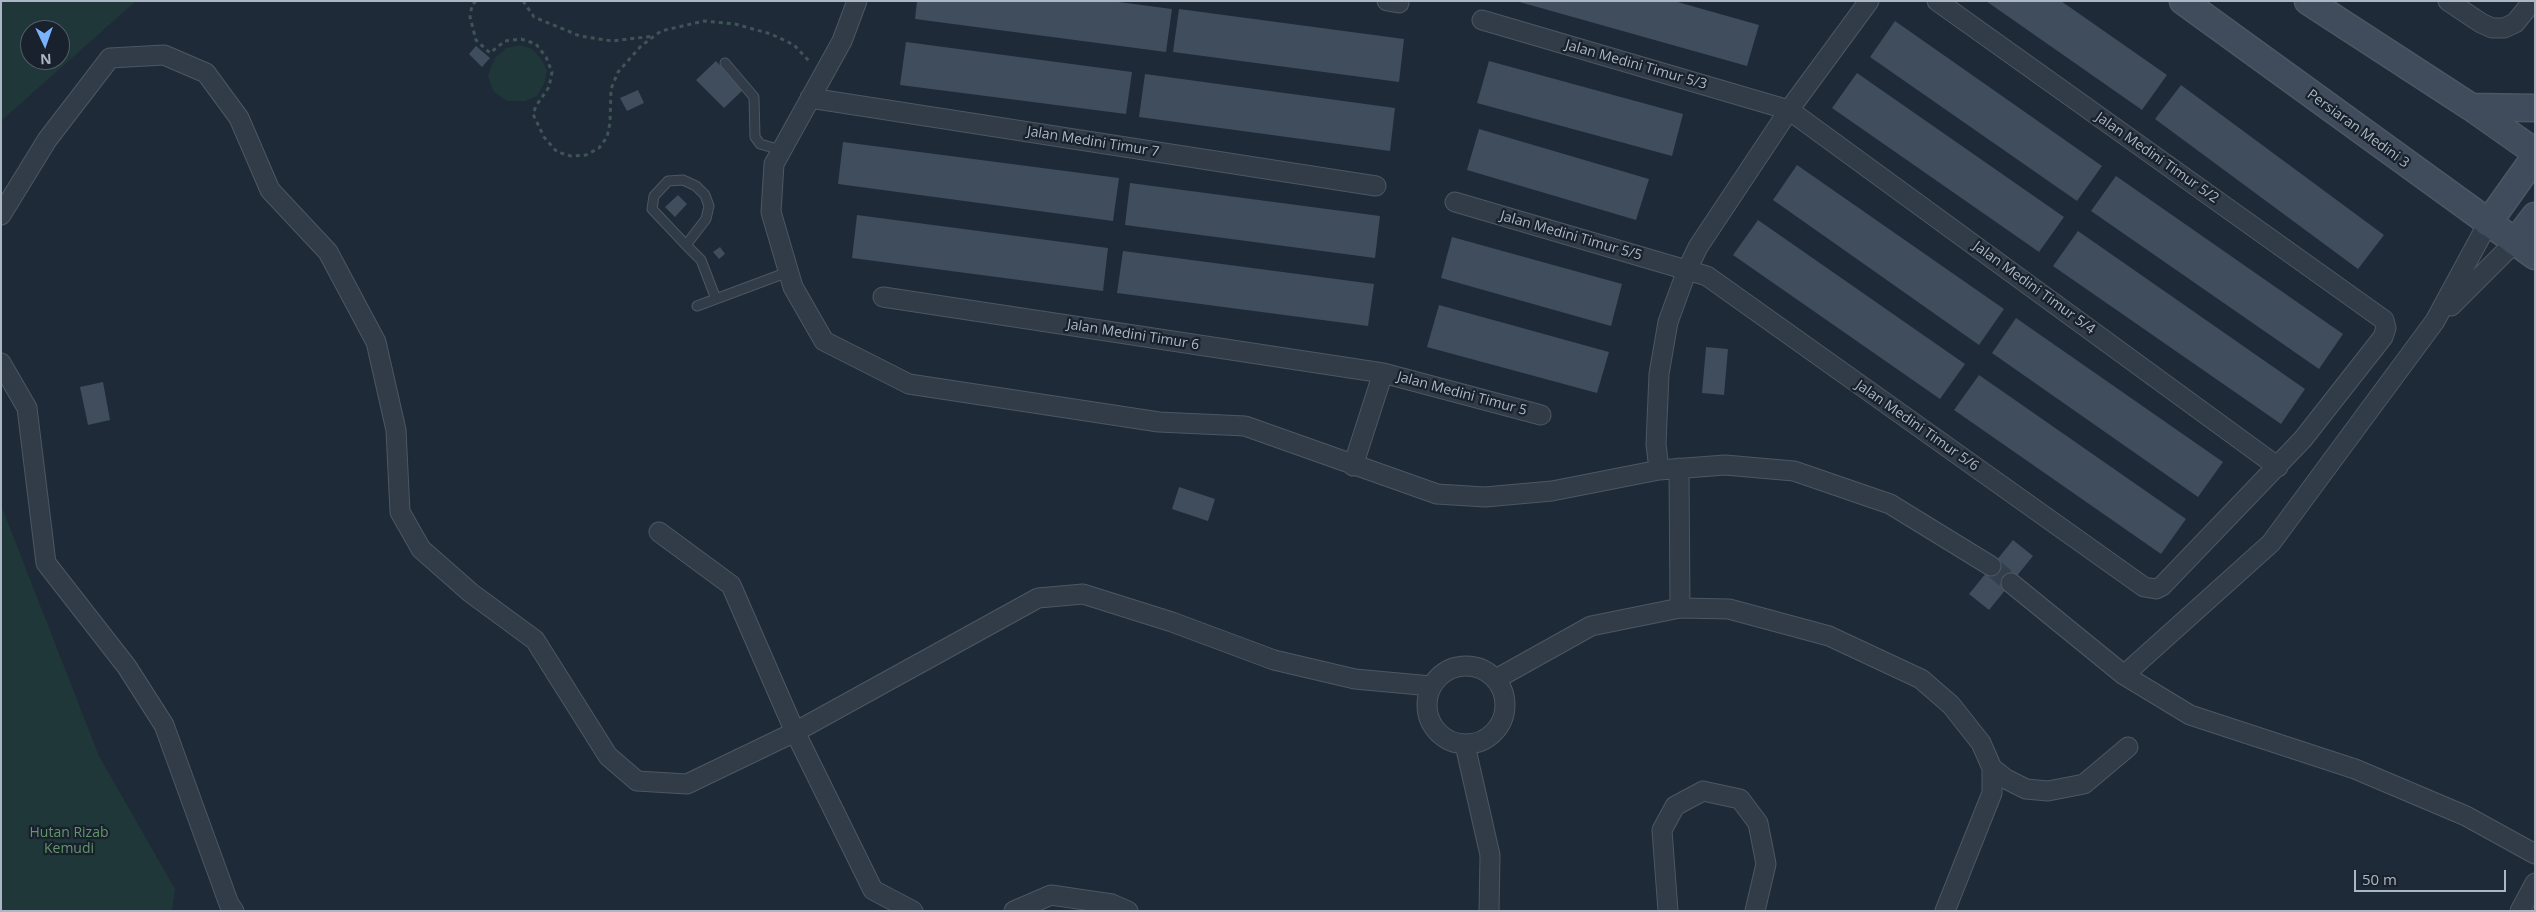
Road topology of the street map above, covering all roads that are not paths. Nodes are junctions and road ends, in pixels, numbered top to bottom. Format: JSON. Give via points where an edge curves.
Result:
{"nodes":[{"id":1,"x":857,"y":1,"type":"edge"},
{"id":2,"x":1868,"y":1,"type":"edge"},
{"id":3,"x":1937,"y":1,"type":"edge"},
{"id":4,"x":2182,"y":1,"type":"edge"},
{"id":5,"x":2308,"y":1,"type":"edge"},
{"id":6,"x":2448,"y":1,"type":"edge"},
{"id":7,"x":2533,"y":1,"type":"edge"},
{"id":8,"x":1482,"y":20,"type":"dead end"},
{"id":9,"x":725,"y":64,"type":"dead end"},
{"id":10,"x":810,"y":98,"type":"junction"},
{"id":11,"x":2471,"y":107,"type":"junction"},
{"id":12,"x":2535,"y":108,"type":"edge"},
{"id":13,"x":1789,"y":110,"type":"junction"},
{"id":14,"x":781,"y":150,"type":"junction"},
{"id":15,"x":2535,"y":152,"type":"edge"},
{"id":16,"x":2535,"y":157,"type":"edge"},
{"id":17,"x":1376,"y":186,"type":"dead end"},
{"id":18,"x":1455,"y":202,"type":"dead end"},
{"id":19,"x":1,"y":215,"type":"edge"},
{"id":20,"x":2535,"y":216,"type":"edge"},
{"id":21,"x":2488,"y":223,"type":"junction"},
{"id":22,"x":686,"y":245,"type":"junction"},
{"id":23,"x":2525,"y":249,"type":"edge"},
{"id":24,"x":1687,"y":270,"type":"junction"},
{"id":25,"x":788,"y":272,"type":"junction"},
{"id":26,"x":883,"y":297,"type":"dead end"},
{"id":27,"x":716,"y":298,"type":"junction"},
{"id":28,"x":697,"y":306,"type":"dead end"},
{"id":29,"x":2436,"y":321,"type":"junction"},
{"id":30,"x":1,"y":363,"type":"edge"},
{"id":31,"x":1383,"y":373,"type":"junction"},
{"id":32,"x":1541,"y":415,"type":"dead end"},
{"id":33,"x":1353,"y":466,"type":"junction"},
{"id":34,"x":2278,"y":467,"type":"junction"},
{"id":35,"x":1679,"y":468,"type":"junction"},
{"id":36,"x":1660,"y":470,"type":"junction"},
{"id":37,"x":659,"y":532,"type":"dead end"},
{"id":38,"x":1991,"y":566,"type":"tunnel mouth"},
{"id":39,"x":2011,"y":583,"type":"tunnel mouth"},
{"id":40,"x":1680,"y":608,"type":"junction"},
{"id":41,"x":2124,"y":675,"type":"junction"},
{"id":42,"x":1496,"y":679,"type":"junction"},
{"id":43,"x":1431,"y":686,"type":"junction"},
{"id":44,"x":795,"y":732,"type":"junction"},
{"id":45,"x":1465,"y":745,"type":"junction"},
{"id":46,"x":2128,"y":747,"type":"dead end"},
{"id":47,"x":1992,"y":768,"type":"junction"},
{"id":48,"x":2535,"y":854,"type":"edge"},
{"id":49,"x":2535,"y":883,"type":"edge"},
{"id":50,"x":234,"y":911,"type":"edge"},
{"id":51,"x":913,"y":911,"type":"edge"},
{"id":52,"x":1014,"y":911,"type":"edge"},
{"id":53,"x":1128,"y":911,"type":"edge"},
{"id":54,"x":1489,"y":911,"type":"edge"},
{"id":55,"x":1668,"y":911,"type":"edge"},
{"id":56,"x":1755,"y":911,"type":"edge"},
{"id":57,"x":1944,"y":911,"type":"edge"},
{"id":58,"x":2520,"y":911,"type":"edge"}],
"edges":[{"from":1,"to":10,"type":"street","via":[[842,41]]},
{"from":2,"to":13,"type":"street"},
{"from":3,"to":34,"type":"street","name":"Jalan Medini Timur 5/2","via":[[2384,320],[2383,337]]},
{"from":4,"to":21,"type":"street","name":"Persiaran Medini 3"},
{"from":5,"to":11,"type":"street"},
{"from":6,"to":7,"type":"street","via":[[2481,23],[2492,28],[2504,28],[2515,23]]},
{"from":8,"to":13,"type":"street","name":"Jalan Medini Timur 5/3"},
{"from":9,"to":14,"type":"lane","via":[[754,97],[755,137],[760,144]]},
{"from":10,"to":14,"type":"street"},
{"from":10,"to":17,"type":"street","name":"Jalan Medini Timur 7"},
{"from":11,"to":12,"type":"street"},
{"from":11,"to":15,"type":"street"},
{"from":13,"to":24,"type":"street","via":[[1698,247]]},
{"from":13,"to":34,"type":"street","name":"Jalan Medini Timur 5/4"},
{"from":14,"to":25,"type":"street","via":[[774,164],[771,212]]},
{"from":16,"to":21,"type":"street"},
{"from":18,"to":24,"type":"street","name":"Jalan Medini Timur 5/5"},
{"from":19,"to":44,"type":"street","via":[[48,140],[110,58],[164,55],[206,73],[239,118],[270,190],[328,252],[376,342],[396,430],[400,512],[421,549],[471,593],[535,640],[608,756],[637,782],[687,784]]},
{"from":20,"to":23,"type":"street"},
{"from":21,"to":23,"type":"street","name":"Persiaran Medini 3"},
{"from":21,"to":29,"type":"street"},
{"from":22,"to":22,"type":"lane","via":[[652,209],[654,196],[668,181],[683,180],[696,186],[705,195],[709,206],[706,219]]},
{"from":22,"to":27,"type":"lane","via":[[702,260]]},
{"from":23,"to":29,"type":"street"},
{"from":24,"to":34,"type":"street","name":"Jalan Medini Timur 5/6","via":[[1707,276],[2150,590],[2162,586]]},
{"from":24,"to":36,"type":"street","via":[[1668,322],[1659,374],[1656,444]]},
{"from":25,"to":27,"type":"lane"},
{"from":25,"to":33,"type":"street","via":[[793,287],[824,341],[909,384],[1159,422],[1245,426]]},
{"from":26,"to":31,"type":"street","name":"Jalan Medini Timur 6"},
{"from":27,"to":28,"type":"lane"},
{"from":29,"to":41,"type":"street","via":[[2271,543]]},
{"from":30,"to":50,"type":"street","via":[[27,408],[46,563],[127,668],[164,725]]},
{"from":31,"to":32,"type":"street","name":"Jalan Medini Timur 5"},
{"from":31,"to":33,"type":"street"},
{"from":33,"to":36,"type":"street","via":[[1436,494],[1485,497],[1552,491]]},
{"from":35,"to":36,"type":"street"},
{"from":35,"to":38,"type":"street","via":[[1725,465],[1794,471],[1890,504]]},
{"from":35,"to":40,"type":"street"},
{"from":37,"to":44,"type":"street","via":[[731,585]]},
{"from":39,"to":41,"type":"street"},
{"from":40,"to":42,"type":"street","via":[[1591,626]]},
{"from":40,"to":47,"type":"street","via":[[1729,609],[1829,636],[1920,679],[1957,713],[1981,743]]},
{"from":41,"to":48,"type":"street","via":[[2190,715],[2354,769],[2466,816]]},
{"from":42,"to":43,"type":"street","via":[[1481,668],[1462,666],[1444,672]]},
{"from":42,"to":45,"type":"street","via":[[1504,692],[1506,707],[1502,722],[1493,734],[1480,742]]},
{"from":43,"to":44,"type":"street","via":[[1355,679],[1274,660],[1172,622],[1083,594],[1038,598]]},
{"from":43,"to":45,"type":"street","via":[[1426,701],[1428,717],[1436,731],[1449,741]]},
{"from":44,"to":51,"type":"street","via":[[873,890]]},
{"from":45,"to":54,"type":"street","via":[[1490,855]]},
{"from":46,"to":47,"type":"street","via":[[2084,784],[2048,791],[2026,789]]},
{"from":47,"to":57,"type":"street","via":[[1990,802]]},
{"from":49,"to":58,"type":"street"},
{"from":52,"to":53,"type":"street","via":[[1051,895],[1112,904]]},
{"from":55,"to":56,"type":"street","via":[[1662,830],[1675,806],[1702,791],[1740,799],[1758,823],[1766,864]]}]}
